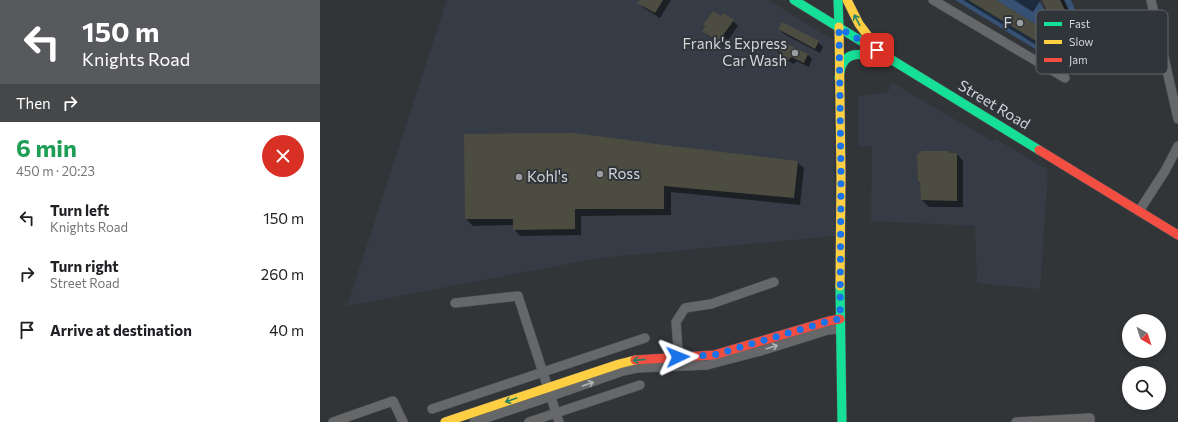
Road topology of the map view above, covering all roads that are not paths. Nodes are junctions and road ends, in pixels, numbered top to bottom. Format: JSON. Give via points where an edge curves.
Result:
{"nodes":[{"id":1,"x":794,"y":0,"type":"edge"},
{"id":2,"x":838,"y":0,"type":"edge"},
{"id":3,"x":847,"y":0,"type":"edge"},
{"id":4,"x":933,"y":0,"type":"edge"},
{"id":5,"x":1151,"y":0,"type":"edge"},
{"id":6,"x":1153,"y":10,"type":"edge"},
{"id":7,"x":839,"y":28,"type":"junction"},
{"id":8,"x":890,"y":58,"type":"junction"},
{"id":9,"x":1036,"y":61,"type":"edge"},
{"id":10,"x":900,"y":65,"type":"junction"},
{"id":11,"x":1058,"y":74,"type":"edge"},
{"id":12,"x":1168,"y":74,"type":"edge"},
{"id":13,"x":839,"y":78,"type":"junction"},
{"id":14,"x":1065,"y":78,"type":"dead end"},
{"id":15,"x":1178,"y":119,"type":"edge"},
{"id":16,"x":1178,"y":146,"type":"edge"},
{"id":17,"x":1139,"y":210,"type":"junction"},
{"id":18,"x":1178,"y":235,"type":"edge"},
{"id":19,"x":774,"y":282,"type":"dead end"},
{"id":20,"x":455,"y":304,"type":"dead end"},
{"id":21,"x":840,"y":319,"type":"junction"},
{"id":22,"x":840,"y":329,"type":"junction"},
{"id":23,"x":645,"y":338,"type":"dead end"},
{"id":24,"x":679,"y":361,"type":"junction"},
{"id":25,"x":542,"y":372,"type":"junction"},
{"id":26,"x":640,"y":385,"type":"dead end"},
{"id":27,"x":547,"y":387,"type":"junction"},
{"id":28,"x":551,"y":396,"type":"junction"},
{"id":29,"x":432,"y":409,"type":"dead end"},
{"id":30,"x":557,"y":418,"type":"edge"},
{"id":31,"x":333,"y":422,"type":"edge"},
{"id":32,"x":403,"y":422,"type":"edge"},
{"id":33,"x":445,"y":422,"type":"edge"},
{"id":34,"x":474,"y":422,"type":"edge"},
{"id":35,"x":529,"y":422,"type":"edge"},
{"id":36,"x":842,"y":422,"type":"edge"},
{"id":37,"x":1016,"y":422,"type":"edge"},
{"id":38,"x":1090,"y":422,"type":"edge"}],
"edges":[{"from":1,"to":7,"type":"main road","name":"Street Road"},
{"from":2,"to":7,"type":"main road"},
{"from":8,"to":3,"type":"main road","one_way":true,"via":[[867,36]]},
{"from":4,"to":9,"type":"street"},
{"from":5,"to":6,"type":"street"},
{"from":7,"to":8,"type":"main road","name":"Street Road"},
{"from":7,"to":13,"type":"main road"},
{"from":8,"to":10,"type":"main road","name":"Street Road"},
{"from":10,"to":13,"type":"main road","via":[[857,54],[846,59]]},
{"from":10,"to":17,"type":"main road","name":"Street Road"},
{"from":11,"to":14,"type":"street"},
{"from":12,"to":15,"type":"street"},
{"from":13,"to":21,"type":"main road"},
{"from":16,"to":17,"type":"street"},
{"from":17,"to":18,"type":"main road","name":"Street Road"},
{"from":19,"to":24,"type":"street","via":[[711,304],[685,308],[676,322]]},
{"from":20,"to":25,"type":"street","via":[[518,296]]},
{"from":21,"to":22,"type":"main road"},
{"from":21,"to":24,"type":"main road","via":[[714,355]]},
{"from":24,"to":22,"type":"street","one_way":true,"via":[[707,365],[828,330]]},
{"from":22,"to":36,"type":"main road"},
{"from":23,"to":25,"type":"street"},
{"from":24,"to":27,"type":"main road","one_way":true,"via":[[634,360]]},
{"from":28,"to":24,"type":"street","one_way":true,"via":[[623,371]]},
{"from":25,"to":27,"type":"street"},
{"from":25,"to":29,"type":"street"},
{"from":26,"to":30,"type":"street"},
{"from":27,"to":28,"type":"street"},
{"from":27,"to":33,"type":"main road","one_way":true},
{"from":28,"to":30,"type":"street"},
{"from":28,"to":34,"type":"street"},
{"from":30,"to":35,"type":"street"},
{"from":31,"to":32,"type":"street","via":[[393,401]]},
{"from":37,"to":38,"type":"street","via":[[1090,418]]}]}
